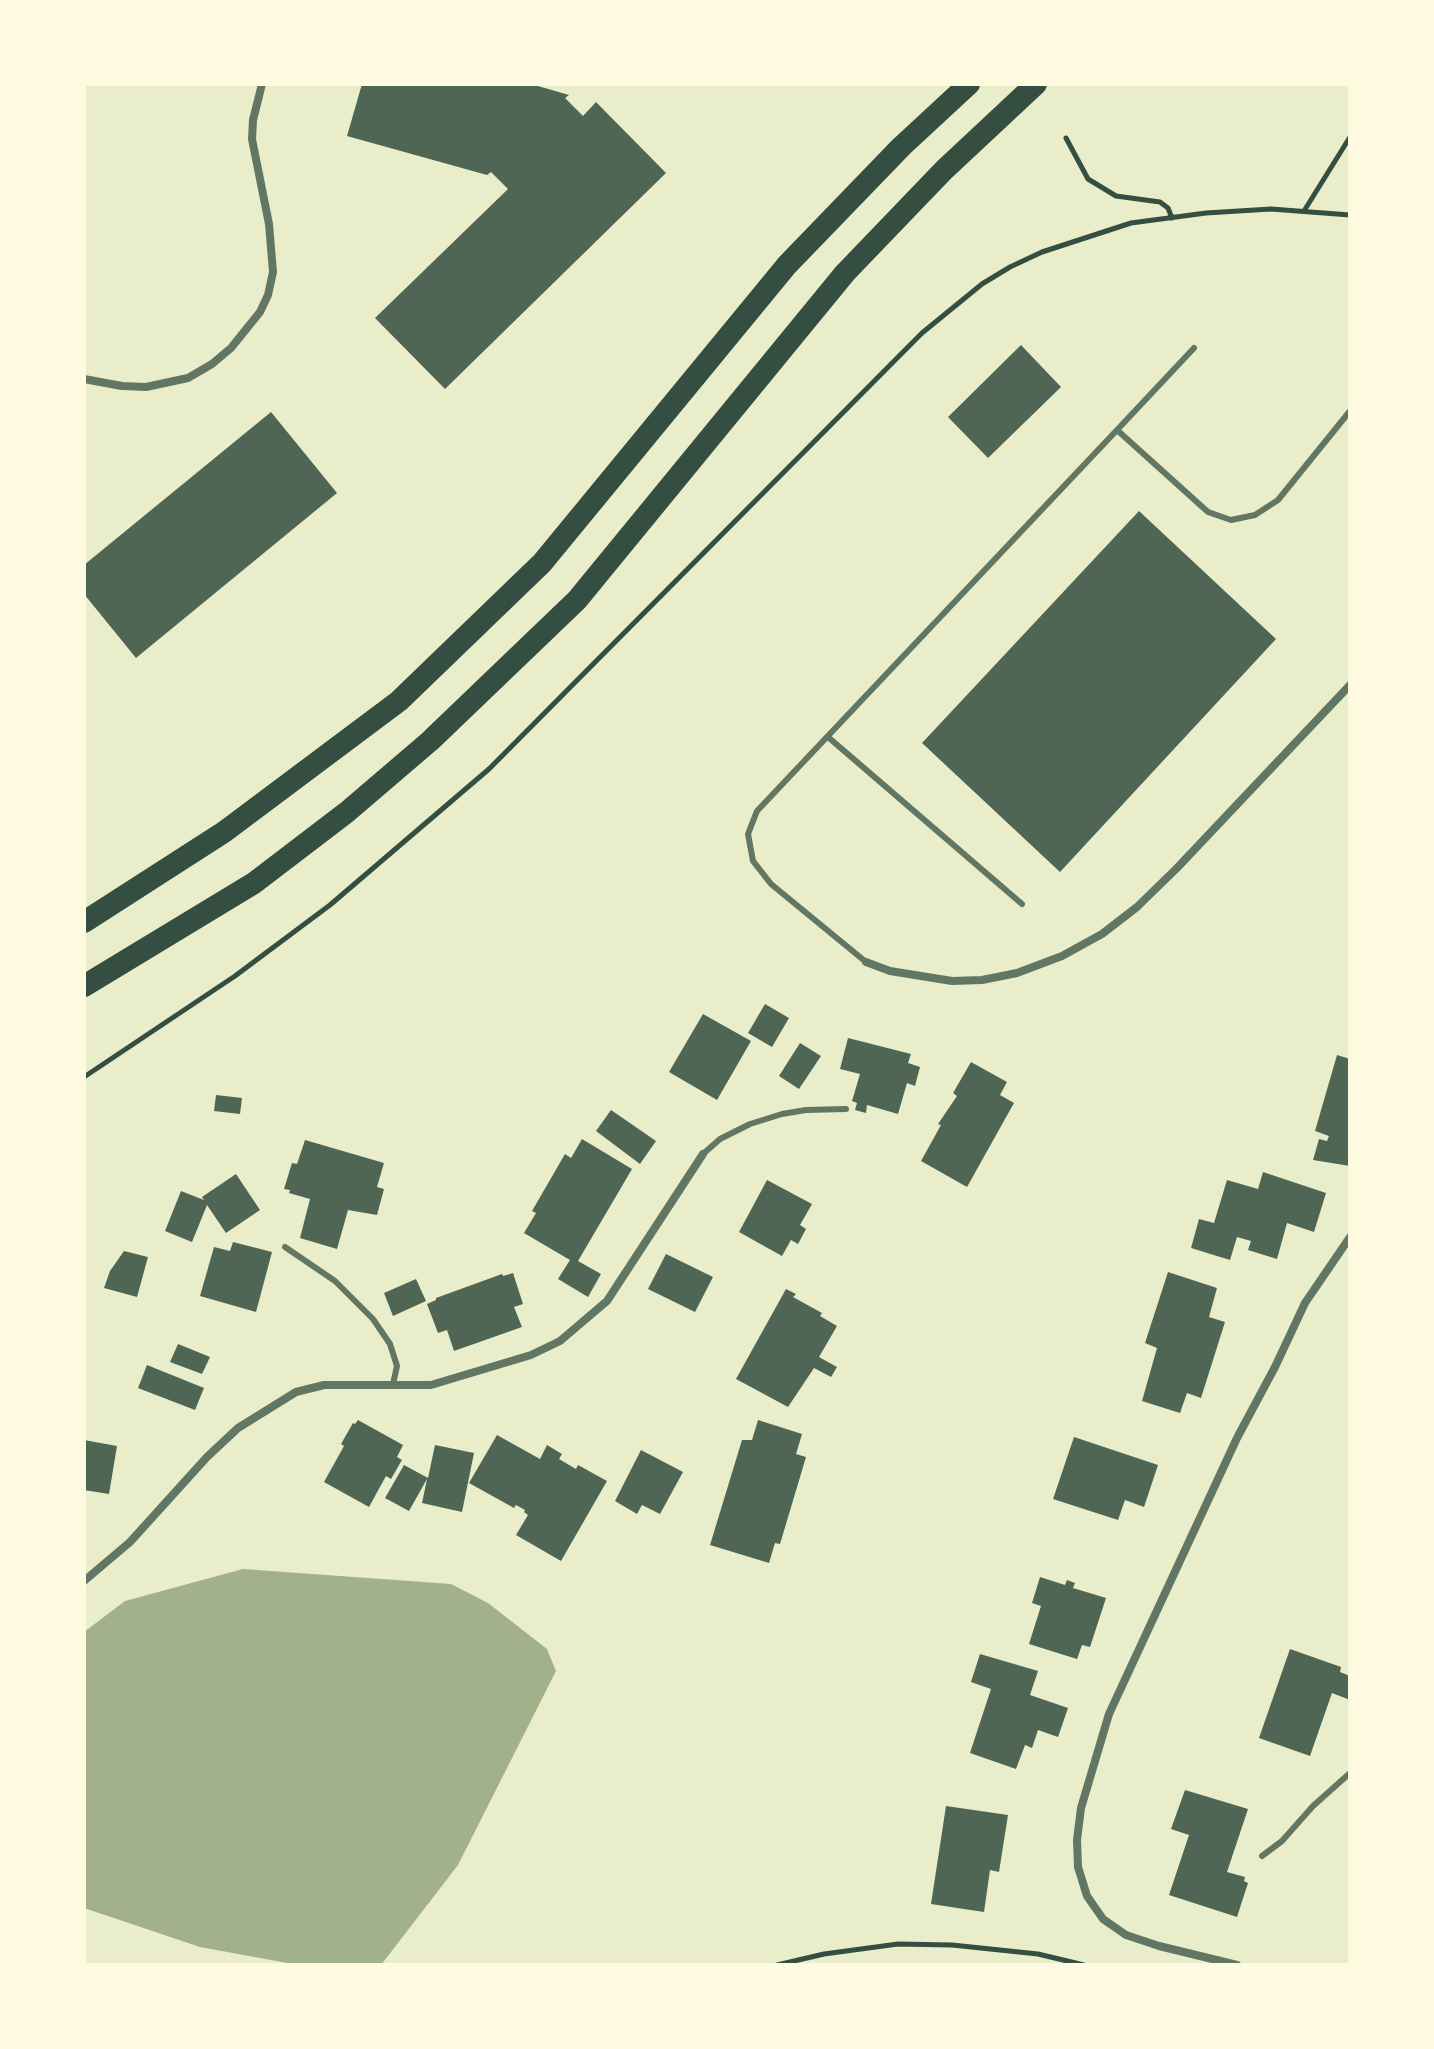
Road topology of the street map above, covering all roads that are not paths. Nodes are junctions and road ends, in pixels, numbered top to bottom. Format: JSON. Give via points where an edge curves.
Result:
{"nodes":[{"id":1,"x":262,"y":84,"type":"edge"},
{"id":2,"x":969,"y":84,"type":"edge"},
{"id":3,"x":1036,"y":84,"type":"edge"},
{"id":4,"x":1194,"y":348,"type":"dead end"},
{"id":5,"x":84,"y":379,"type":"edge"},
{"id":6,"x":1350,"y":411,"type":"edge"},
{"id":7,"x":1117,"y":430,"type":"junction"},
{"id":8,"x":1350,"y":685,"type":"edge"},
{"id":9,"x":828,"y":737,"type":"junction"},
{"id":10,"x":1022,"y":904,"type":"dead end"},
{"id":11,"x":84,"y":922,"type":"edge"},
{"id":12,"x":866,"y":962,"type":"joint"},
{"id":13,"x":84,"y":986,"type":"edge"},
{"id":14,"x":846,"y":1109,"type":"dead end"},
{"id":15,"x":703,"y":1154,"type":"joint"},
{"id":16,"x":1350,"y":1237,"type":"edge"},
{"id":17,"x":285,"y":1247,"type":"dead end"},
{"id":18,"x":393,"y":1384,"type":"junction"},
{"id":19,"x":84,"y":1581,"type":"edge"},
{"id":20,"x":1350,"y":1773,"type":"edge"},
{"id":21,"x":1262,"y":1856,"type":"dead end"},
{"id":22,"x":1237,"y":1965,"type":"edge"}],
"edges":[{"from":1,"to":5,"type":"street","via":[[252,139],[273,272],[260,312],[231,348],[188,378],[146,387]]},
{"from":2,"to":11,"type":"highway","via":[[787,265],[542,563],[399,701],[224,832]]},
{"from":3,"to":13,"type":"highway","via":[[845,273],[577,600],[430,741],[254,883]]},
{"from":4,"to":7,"type":"lane"},
{"from":6,"to":7,"type":"lane","via":[[1278,500],[1255,515],[1231,520],[1208,512]]},
{"from":7,"to":9,"type":"lane"},
{"from":8,"to":12,"type":"street","via":[[1177,868],[1102,934],[1062,956],[982,980],[952,981]]},
{"from":9,"to":10,"type":"lane"},
{"from":9,"to":12,"type":"lane","via":[[757,811],[748,834],[753,861],[771,884]]},
{"from":14,"to":15,"type":"lane","via":[[806,1110],[750,1124]]},
{"from":15,"to":18,"type":"street","via":[[607,1301],[560,1341],[431,1385]]},
{"from":16,"to":22,"type":"street","via":[[1305,1303],[1230,1453],[1109,1714],[1081,1808],[1078,1867],[1087,1896],[1103,1919],[1137,1939]]},
{"from":17,"to":18,"type":"lane","via":[[335,1281],[373,1319],[397,1366]]},
{"from":18,"to":19,"type":"street","via":[[324,1385],[296,1392],[266,1409],[207,1457],[130,1542]]},
{"from":20,"to":21,"type":"lane"}]}
